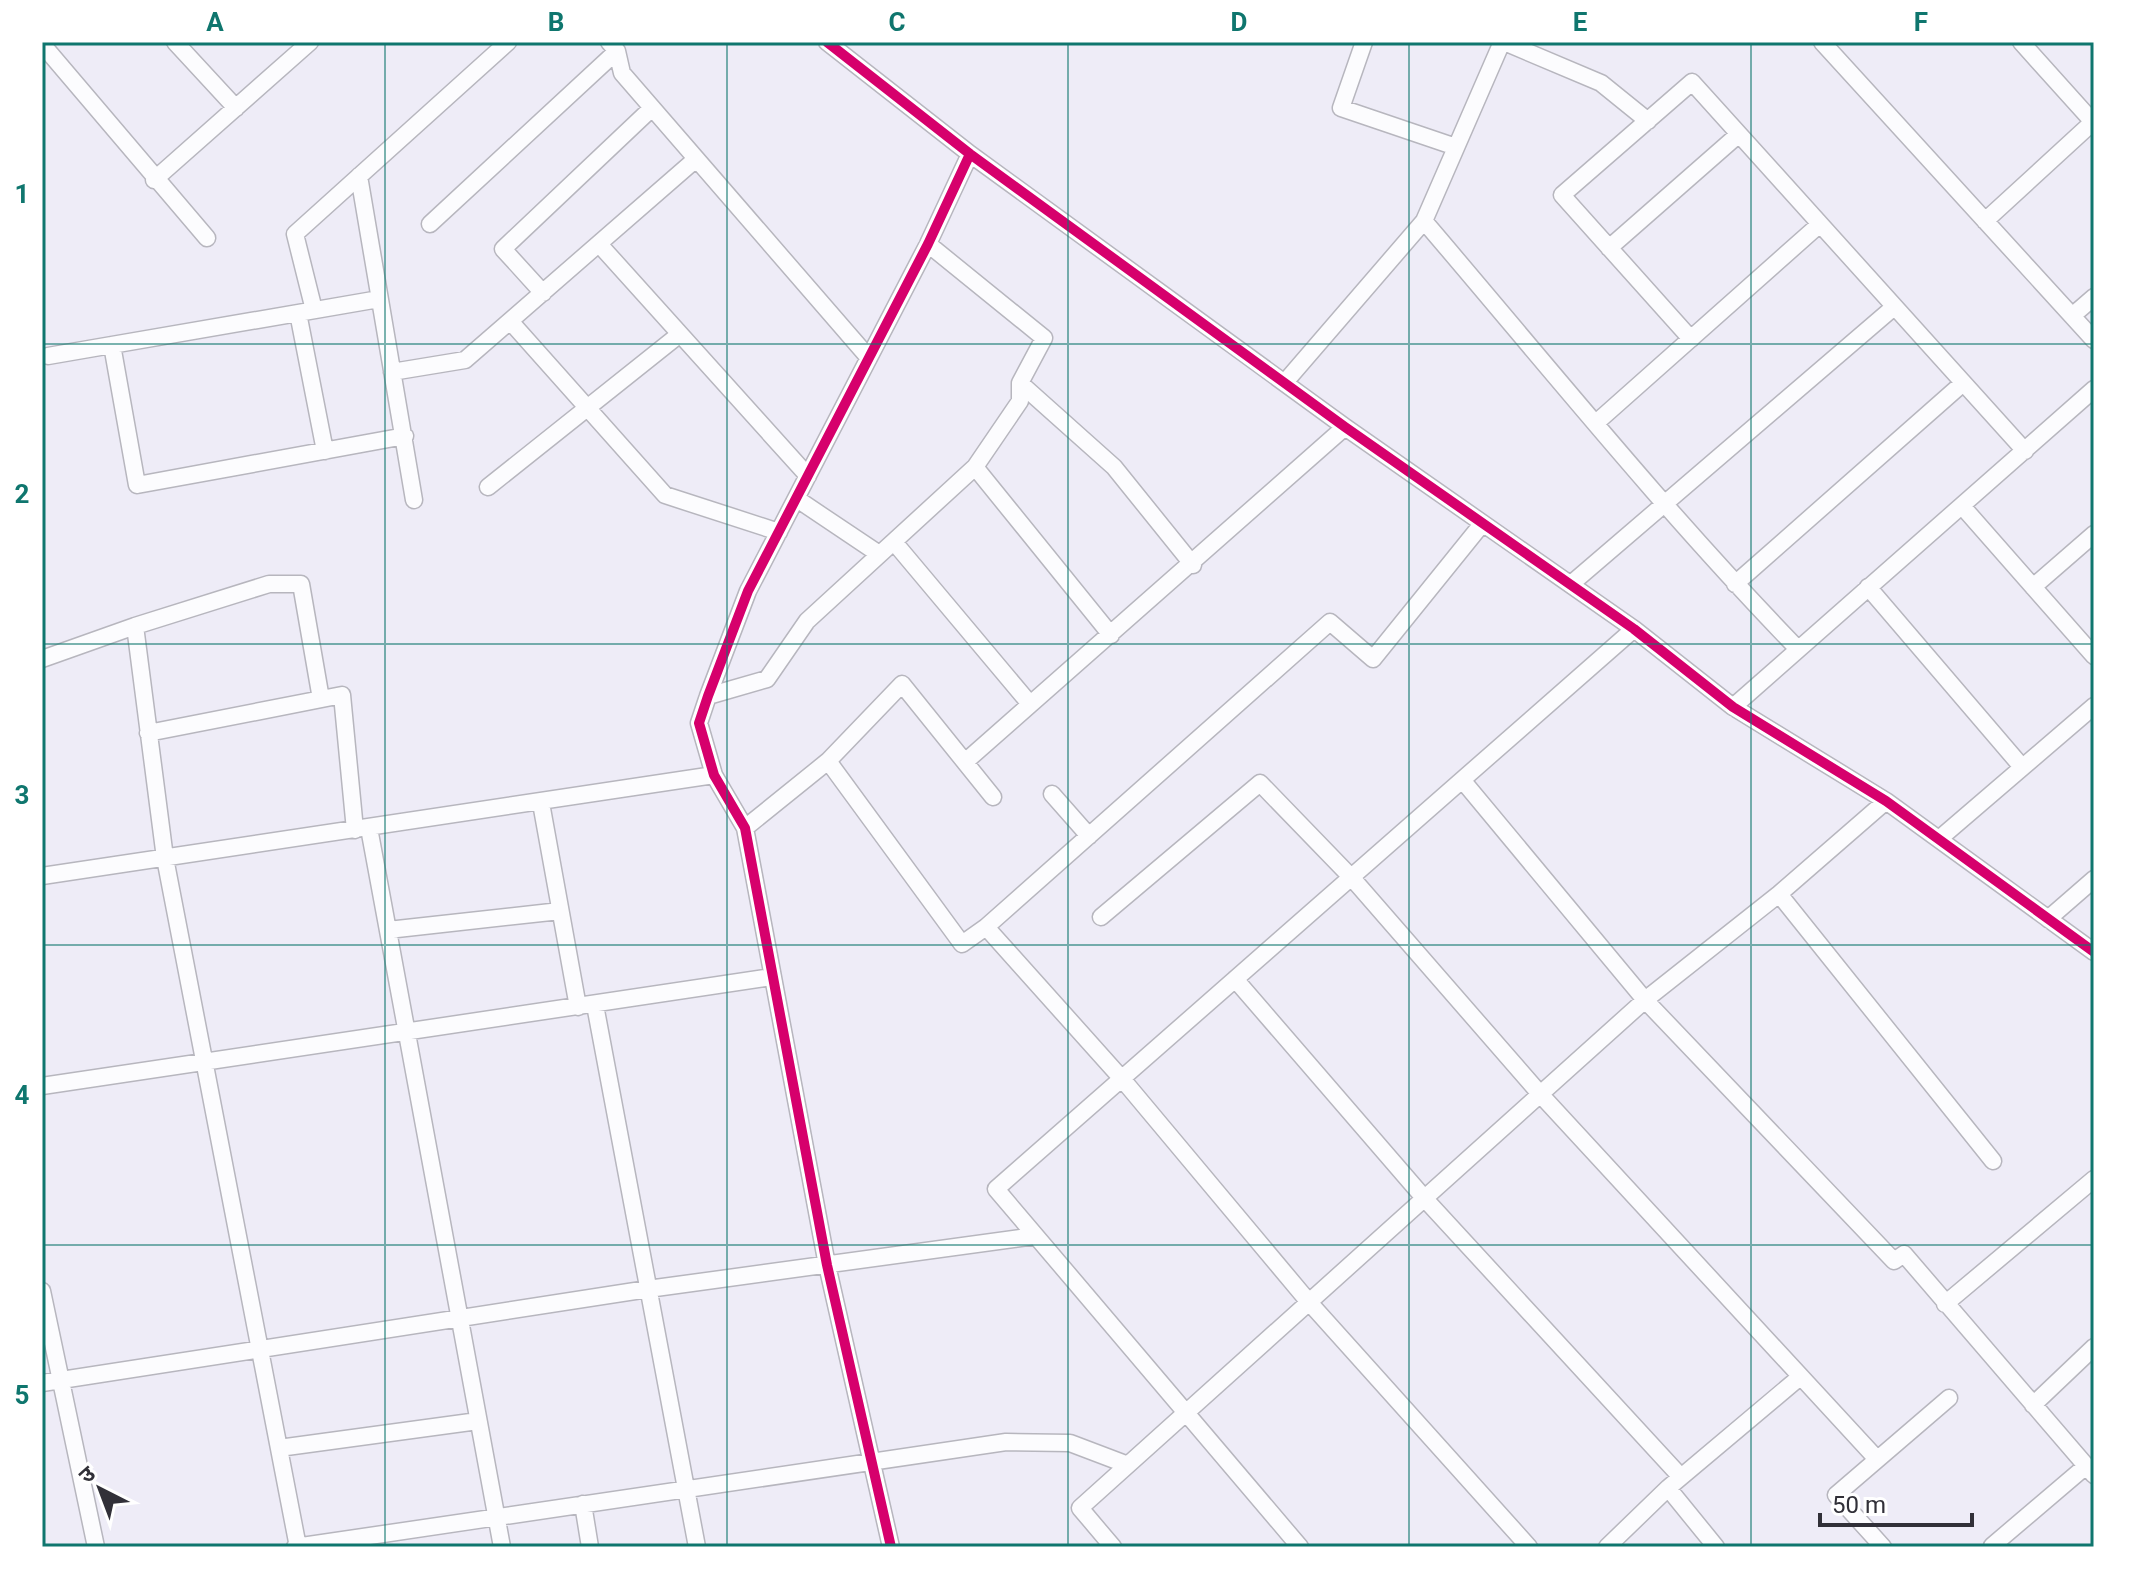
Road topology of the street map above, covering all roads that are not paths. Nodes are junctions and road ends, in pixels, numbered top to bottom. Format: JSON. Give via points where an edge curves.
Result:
{"nodes":[{"id":1,"x":175,"y":42,"type":"edge"},
{"id":2,"x":310,"y":42,"type":"edge"},
{"id":3,"x":508,"y":42,"type":"edge"},
{"id":4,"x":827,"y":42,"type":"edge"},
{"id":5,"x":1364,"y":42,"type":"edge"},
{"id":6,"x":1503,"y":42,"type":"edge"},
{"id":7,"x":1822,"y":42,"type":"edge"},
{"id":8,"x":2021,"y":42,"type":"edge"},
{"id":9,"x":42,"y":44,"type":"edge"},
{"id":10,"x":613,"y":47,"type":"edge"},
{"id":11,"x":236,"y":108,"type":"junction"},
{"id":12,"x":652,"y":108,"type":"junction"},
{"id":13,"x":1648,"y":121,"type":"junction"},
{"id":14,"x":2093,"y":122,"type":"edge"},
{"id":15,"x":1739,"y":134,"type":"junction"},
{"id":16,"x":1456,"y":147,"type":"junction"},
{"id":17,"x":970,"y":154,"type":"junction"},
{"id":18,"x":696,"y":159,"type":"junction"},
{"id":19,"x":359,"y":176,"type":"junction"},
{"id":20,"x":154,"y":180,"type":"junction"},
{"id":21,"x":1424,"y":221,"type":"junction"},
{"id":22,"x":1985,"y":221,"type":"junction"},
{"id":23,"x":430,"y":224,"type":"dead end"},
{"id":24,"x":1820,"y":224,"type":"junction"},
{"id":25,"x":207,"y":238,"type":"dead end"},
{"id":26,"x":599,"y":244,"type":"junction"},
{"id":27,"x":928,"y":244,"type":"junction"},
{"id":28,"x":1609,"y":248,"type":"junction"},
{"id":29,"x":543,"y":293,"type":"junction"},
{"id":30,"x":2094,"y":297,"type":"edge"},
{"id":31,"x":379,"y":299,"type":"junction"},
{"id":32,"x":1894,"y":307,"type":"junction"},
{"id":33,"x":306,"y":312,"type":"junction"},
{"id":34,"x":2072,"y":316,"type":"junction"},
{"id":35,"x":510,"y":321,"type":"junction"},
{"id":36,"x":680,"y":334,"type":"junction"},
{"id":37,"x":1691,"y":339,"type":"junction"},
{"id":38,"x":2094,"y":340,"type":"edge"},
{"id":39,"x":112,"y":345,"type":"junction"},
{"id":40,"x":48,"y":356,"type":"dead end"},
{"id":41,"x":869,"y":358,"type":"junction"},
{"id":42,"x":392,"y":372,"type":"junction"},
{"id":43,"x":1286,"y":381,"type":"junction"},
{"id":44,"x":1020,"y":383,"type":"junction"},
{"id":45,"x":1963,"y":383,"type":"junction"},
{"id":46,"x":2094,"y":389,"type":"edge"},
{"id":47,"x":588,"y":408,"type":"junction"},
{"id":48,"x":1597,"y":422,"type":"junction"},
{"id":49,"x":1345,"y":427,"type":"junction"},
{"id":50,"x":405,"y":436,"type":"junction"},
{"id":51,"x":325,"y":451,"type":"junction"},
{"id":52,"x":2025,"y":451,"type":"junction"},
{"id":53,"x":975,"y":467,"type":"junction"},
{"id":54,"x":808,"y":476,"type":"junction"},
{"id":55,"x":488,"y":487,"type":"dead end"},
{"id":56,"x":797,"y":499,"type":"junction"},
{"id":57,"x":414,"y":500,"type":"dead end"},
{"id":58,"x":1662,"y":505,"type":"junction"},
{"id":59,"x":1962,"y":506,"type":"junction"},
{"id":60,"x":1482,"y":524,"type":"junction"},
{"id":61,"x":779,"y":532,"type":"junction"},
{"id":62,"x":2094,"y":534,"type":"edge"},
{"id":63,"x":894,"y":542,"type":"junction"},
{"id":64,"x":879,"y":554,"type":"junction"},
{"id":65,"x":1193,"y":565,"type":"junction"},
{"id":66,"x":1571,"y":584,"type":"junction"},
{"id":67,"x":1735,"y":584,"type":"junction"},
{"id":68,"x":1868,"y":587,"type":"junction"},
{"id":69,"x":2033,"y":587,"type":"junction"},
{"id":70,"x":135,"y":626,"type":"junction"},
{"id":71,"x":1634,"y":629,"type":"junction"},
{"id":72,"x":1111,"y":635,"type":"junction"},
{"id":73,"x":1797,"y":648,"type":"junction"},
{"id":74,"x":2094,"y":656,"type":"edge"},
{"id":75,"x":42,"y":659,"type":"edge"},
{"id":76,"x":708,"y":696,"type":"junction"},
{"id":77,"x":321,"y":699,"type":"junction"},
{"id":78,"x":1030,"y":704,"type":"junction"},
{"id":79,"x":2094,"y":706,"type":"edge"},
{"id":80,"x":1733,"y":707,"type":"junction"},
{"id":81,"x":148,"y":733,"type":"junction"},
{"id":82,"x":828,"y":761,"type":"junction"},
{"id":83,"x":965,"y":762,"type":"junction"},
{"id":84,"x":2022,"y":767,"type":"junction"},
{"id":85,"x":714,"y":775,"type":"junction"},
{"id":86,"x":1463,"y":781,"type":"junction"},
{"id":87,"x":1052,"y":794,"type":"dead end"},
{"id":88,"x":993,"y":797,"type":"dead end"},
{"id":89,"x":1886,"y":801,"type":"junction"},
{"id":90,"x":541,"y":803,"type":"junction"},
{"id":91,"x":745,"y":828,"type":"junction"},
{"id":92,"x":362,"y":829,"type":"junction"},
{"id":93,"x":1089,"y":836,"type":"junction"},
{"id":94,"x":1939,"y":839,"type":"junction"},
{"id":95,"x":165,"y":858,"type":"junction"},
{"id":96,"x":42,"y":876,"type":"edge"},
{"id":97,"x":1352,"y":878,"type":"junction"},
{"id":98,"x":2094,"y":879,"type":"edge"},
{"id":99,"x":1779,"y":894,"type":"junction"},
{"id":100,"x":560,"y":911,"type":"junction"},
{"id":101,"x":1101,"y":917,"type":"dead end"},
{"id":102,"x":2048,"y":919,"type":"junction"},
{"id":103,"x":986,"y":927,"type":"junction"},
{"id":104,"x":388,"y":930,"type":"junction"},
{"id":105,"x":2094,"y":952,"type":"edge"},
{"id":106,"x":772,"y":977,"type":"junction"},
{"id":107,"x":1235,"y":979,"type":"junction"},
{"id":108,"x":1645,"y":1000,"type":"junction"},
{"id":109,"x":586,"y":1006,"type":"junction"},
{"id":110,"x":407,"y":1033,"type":"junction"},
{"id":111,"x":204,"y":1063,"type":"junction"},
{"id":112,"x":1123,"y":1080,"type":"junction"},
{"id":113,"x":42,"y":1086,"type":"edge"},
{"id":114,"x":1541,"y":1095,"type":"junction"},
{"id":115,"x":1993,"y":1161,"type":"dead end"},
{"id":116,"x":2094,"y":1179,"type":"edge"},
{"id":117,"x":1425,"y":1199,"type":"junction"},
{"id":118,"x":1035,"y":1236,"type":"junction"},
{"id":119,"x":827,"y":1265,"type":"junction"},
{"id":120,"x":648,"y":1289,"type":"junction"},
{"id":121,"x":42,"y":1291,"type":"edge"},
{"id":122,"x":1308,"y":1301,"type":"junction"},
{"id":123,"x":1945,"y":1304,"type":"junction"},
{"id":124,"x":459,"y":1318,"type":"junction"},
{"id":125,"x":2094,"y":1347,"type":"edge"},
{"id":126,"x":259,"y":1348,"type":"junction"},
{"id":127,"x":1800,"y":1377,"type":"junction"},
{"id":128,"x":61,"y":1380,"type":"junction"},
{"id":129,"x":42,"y":1383,"type":"edge"},
{"id":130,"x":1949,"y":1398,"type":"dead end"},
{"id":131,"x":2033,"y":1405,"type":"junction"},
{"id":132,"x":1184,"y":1412,"type":"junction"},
{"id":133,"x":478,"y":1421,"type":"junction"},
{"id":134,"x":279,"y":1448,"type":"junction"},
{"id":135,"x":1876,"y":1458,"type":"junction"},
{"id":136,"x":872,"y":1462,"type":"junction"},
{"id":137,"x":1128,"y":1465,"type":"junction"},
{"id":138,"x":2090,"y":1471,"type":"edge"},
{"id":139,"x":1675,"y":1483,"type":"junction"},
{"id":140,"x":685,"y":1489,"type":"junction"},
{"id":141,"x":583,"y":1504,"type":"junction"},
{"id":142,"x":496,"y":1517,"type":"junction"},
{"id":143,"x":1992,"y":1546,"type":"edge"},
{"id":144,"x":96,"y":1547,"type":"edge"},
{"id":145,"x":297,"y":1547,"type":"edge"},
{"id":146,"x":502,"y":1547,"type":"edge"},
{"id":147,"x":590,"y":1547,"type":"edge"},
{"id":148,"x":697,"y":1547,"type":"edge"},
{"id":149,"x":891,"y":1547,"type":"edge"},
{"id":150,"x":1113,"y":1547,"type":"edge"},
{"id":151,"x":1300,"y":1547,"type":"edge"},
{"id":152,"x":1529,"y":1547,"type":"edge"},
{"id":153,"x":1607,"y":1547,"type":"edge"},
{"id":154,"x":1716,"y":1547,"type":"edge"},
{"id":155,"x":1883,"y":1547,"type":"edge"}],
"edges":[{"from":1,"to":11,"type":"street"},
{"from":2,"to":11,"type":"street"},
{"from":3,"to":19,"type":"street"},
{"from":4,"to":17,"type":"street"},
{"from":5,"to":16,"type":"street","via":[[1341,108]]},
{"from":6,"to":13,"type":"street","via":[[1601,83]]},
{"from":6,"to":16,"type":"street"},
{"from":7,"to":22,"type":"street"},
{"from":8,"to":14,"type":"street"},
{"from":9,"to":20,"type":"street"},
{"from":10,"to":12,"type":"street","via":[[622,73]]},
{"from":10,"to":23,"type":"street"},
{"from":11,"to":20,"type":"street"},
{"from":12,"to":18,"type":"street"},
{"from":12,"to":29,"type":"street","via":[[503,249]]},
{"from":13,"to":15,"type":"street","via":[[1692,82]]},
{"from":13,"to":28,"type":"street","via":[[1562,195]]},
{"from":14,"to":22,"type":"street"},
{"from":15,"to":24,"type":"street"},
{"from":15,"to":28,"type":"street"},
{"from":16,"to":21,"type":"street"},
{"from":17,"to":27,"type":"street"},
{"from":17,"to":43,"type":"street"},
{"from":18,"to":26,"type":"street"},
{"from":18,"to":41,"type":"street"},
{"from":19,"to":31,"type":"street"},
{"from":19,"to":33,"type":"street","via":[[295,234]]},
{"from":20,"to":25,"type":"street"},
{"from":21,"to":43,"type":"street"},
{"from":21,"to":48,"type":"street"},
{"from":22,"to":34,"type":"street"},
{"from":24,"to":32,"type":"street"},
{"from":24,"to":37,"type":"street"},
{"from":26,"to":29,"type":"street"},
{"from":26,"to":36,"type":"street"},
{"from":27,"to":41,"type":"street"},
{"from":27,"to":44,"type":"street","via":[[1044,338]]},
{"from":28,"to":37,"type":"street"},
{"from":29,"to":35,"type":"street"},
{"from":30,"to":34,"type":"street"},
{"from":31,"to":33,"type":"street"},
{"from":31,"to":42,"type":"street"},
{"from":32,"to":45,"type":"street"},
{"from":32,"to":58,"type":"street"},
{"from":33,"to":39,"type":"street"},
{"from":33,"to":51,"type":"street"},
{"from":34,"to":38,"type":"street"},
{"from":35,"to":42,"type":"street","via":[[465,360]]},
{"from":35,"to":47,"type":"street"},
{"from":36,"to":47,"type":"street"},
{"from":36,"to":54,"type":"street"},
{"from":37,"to":48,"type":"street"},
{"from":39,"to":40,"type":"street"},
{"from":39,"to":51,"type":"street","via":[[137,485]]},
{"from":41,"to":54,"type":"street"},
{"from":42,"to":50,"type":"street"},
{"from":43,"to":49,"type":"street"},
{"from":44,"to":53,"type":"street","via":[[1020,401]]},
{"from":44,"to":65,"type":"street","via":[[1114,467]]},
{"from":45,"to":52,"type":"street"},
{"from":45,"to":67,"type":"street"},
{"from":46,"to":52,"type":"street"},
{"from":47,"to":55,"type":"street"},
{"from":47,"to":61,"type":"street","via":[[665,495]]},
{"from":48,"to":58,"type":"street"},
{"from":49,"to":60,"type":"street"},
{"from":49,"to":65,"type":"street"},
{"from":50,"to":51,"type":"street"},
{"from":50,"to":57,"type":"street"},
{"from":52,"to":59,"type":"street"},
{"from":53,"to":63,"type":"street"},
{"from":53,"to":72,"type":"street"},
{"from":54,"to":56,"type":"street"},
{"from":56,"to":61,"type":"street"},
{"from":56,"to":64,"type":"street"},
{"from":58,"to":66,"type":"street"},
{"from":58,"to":67,"type":"street"},
{"from":59,"to":68,"type":"street"},
{"from":59,"to":69,"type":"street"},
{"from":60,"to":66,"type":"street"},
{"from":60,"to":93,"type":"street","via":[[1373,659],[1330,622]]},
{"from":61,"to":76,"type":"street","via":[[748,591]]},
{"from":62,"to":69,"type":"street"},
{"from":63,"to":64,"type":"street"},
{"from":63,"to":78,"type":"street"},
{"from":64,"to":76,"type":"street","via":[[807,621],[767,679]]},
{"from":65,"to":72,"type":"street"},
{"from":66,"to":71,"type":"street"},
{"from":67,"to":73,"type":"street"},
{"from":68,"to":73,"type":"street"},
{"from":68,"to":84,"type":"street"},
{"from":69,"to":74,"type":"street"},
{"from":70,"to":75,"type":"street"},
{"from":70,"to":77,"type":"street","via":[[269,584],[301,584]]},
{"from":70,"to":81,"type":"street"},
{"from":71,"to":80,"type":"street"},
{"from":71,"to":86,"type":"street"},
{"from":72,"to":78,"type":"street"},
{"from":73,"to":80,"type":"street"},
{"from":76,"to":85,"type":"street","via":[[699,723]]},
{"from":77,"to":81,"type":"street"},
{"from":77,"to":92,"type":"street","via":[[342,695]]},
{"from":78,"to":83,"type":"street"},
{"from":79,"to":84,"type":"street"},
{"from":80,"to":89,"type":"street"},
{"from":81,"to":95,"type":"street"},
{"from":82,"to":83,"type":"street","via":[[902,684]]},
{"from":82,"to":91,"type":"street"},
{"from":82,"to":103,"type":"street","via":[[962,944]]},
{"from":83,"to":88,"type":"street"},
{"from":84,"to":94,"type":"street"},
{"from":85,"to":90,"type":"street"},
{"from":85,"to":91,"type":"street"},
{"from":86,"to":97,"type":"street"},
{"from":86,"to":108,"type":"street"},
{"from":87,"to":93,"type":"street"},
{"from":89,"to":94,"type":"street"},
{"from":89,"to":99,"type":"street"},
{"from":90,"to":92,"type":"street"},
{"from":90,"to":100,"type":"street"},
{"from":91,"to":106,"type":"street"},
{"from":92,"to":95,"type":"street"},
{"from":92,"to":104,"type":"street"},
{"from":93,"to":103,"type":"street"},
{"from":94,"to":102,"type":"street"},
{"from":95,"to":96,"type":"street"},
{"from":95,"to":111,"type":"street"},
{"from":97,"to":101,"type":"street","via":[[1260,783]]},
{"from":97,"to":107,"type":"street"},
{"from":97,"to":114,"type":"street"},
{"from":98,"to":102,"type":"street"},
{"from":99,"to":108,"type":"street"},
{"from":99,"to":115,"type":"street"},
{"from":100,"to":104,"type":"street"},
{"from":100,"to":109,"type":"street"},
{"from":102,"to":105,"type":"street"},
{"from":103,"to":112,"type":"street"},
{"from":104,"to":110,"type":"street"},
{"from":106,"to":109,"type":"street"},
{"from":106,"to":119,"type":"street"},
{"from":107,"to":112,"type":"street"},
{"from":107,"to":117,"type":"street"},
{"from":108,"to":114,"type":"street"},
{"from":108,"to":123,"type":"street","via":[[1894,1261],[1904,1254]]},
{"from":109,"to":110,"type":"street"},
{"from":109,"to":120,"type":"street"},
{"from":110,"to":111,"type":"street"},
{"from":110,"to":124,"type":"street"},
{"from":111,"to":113,"type":"street"},
{"from":111,"to":126,"type":"street"},
{"from":112,"to":118,"type":"street","via":[[996,1189]]},
{"from":112,"to":122,"type":"street"},
{"from":114,"to":117,"type":"street"},
{"from":114,"to":127,"type":"street"},
{"from":116,"to":123,"type":"street"},
{"from":117,"to":122,"type":"street"},
{"from":117,"to":139,"type":"street"},
{"from":118,"to":119,"type":"street"},
{"from":118,"to":132,"type":"street"},
{"from":119,"to":120,"type":"street"},
{"from":119,"to":136,"type":"street"},
{"from":120,"to":124,"type":"street"},
{"from":120,"to":140,"type":"street"},
{"from":121,"to":128,"type":"street"},
{"from":122,"to":132,"type":"street"},
{"from":122,"to":152,"type":"street"},
{"from":123,"to":131,"type":"street"},
{"from":124,"to":126,"type":"street"},
{"from":124,"to":133,"type":"street"},
{"from":125,"to":131,"type":"street"},
{"from":126,"to":128,"type":"street"},
{"from":126,"to":134,"type":"street"},
{"from":127,"to":135,"type":"street"},
{"from":127,"to":139,"type":"street"},
{"from":128,"to":129,"type":"street"},
{"from":128,"to":144,"type":"street"},
{"from":130,"to":135,"type":"street"},
{"from":131,"to":138,"type":"street"},
{"from":132,"to":137,"type":"street"},
{"from":132,"to":151,"type":"street"},
{"from":133,"to":134,"type":"street"},
{"from":133,"to":142,"type":"street"},
{"from":134,"to":145,"type":"street"},
{"from":135,"to":155,"type":"street","via":[[1836,1495]]},
{"from":136,"to":137,"type":"street","via":[[1006,1442],[1070,1443]]},
{"from":136,"to":140,"type":"street"},
{"from":136,"to":149,"type":"street"},
{"from":137,"to":150,"type":"street","via":[[1080,1508]]},
{"from":138,"to":143,"type":"street"},
{"from":139,"to":153,"type":"street"},
{"from":139,"to":154,"type":"street"},
{"from":140,"to":141,"type":"street"},
{"from":140,"to":148,"type":"street"},
{"from":141,"to":142,"type":"street"},
{"from":141,"to":147,"type":"street"},
{"from":142,"to":145,"type":"street"},
{"from":142,"to":146,"type":"street"}]}
